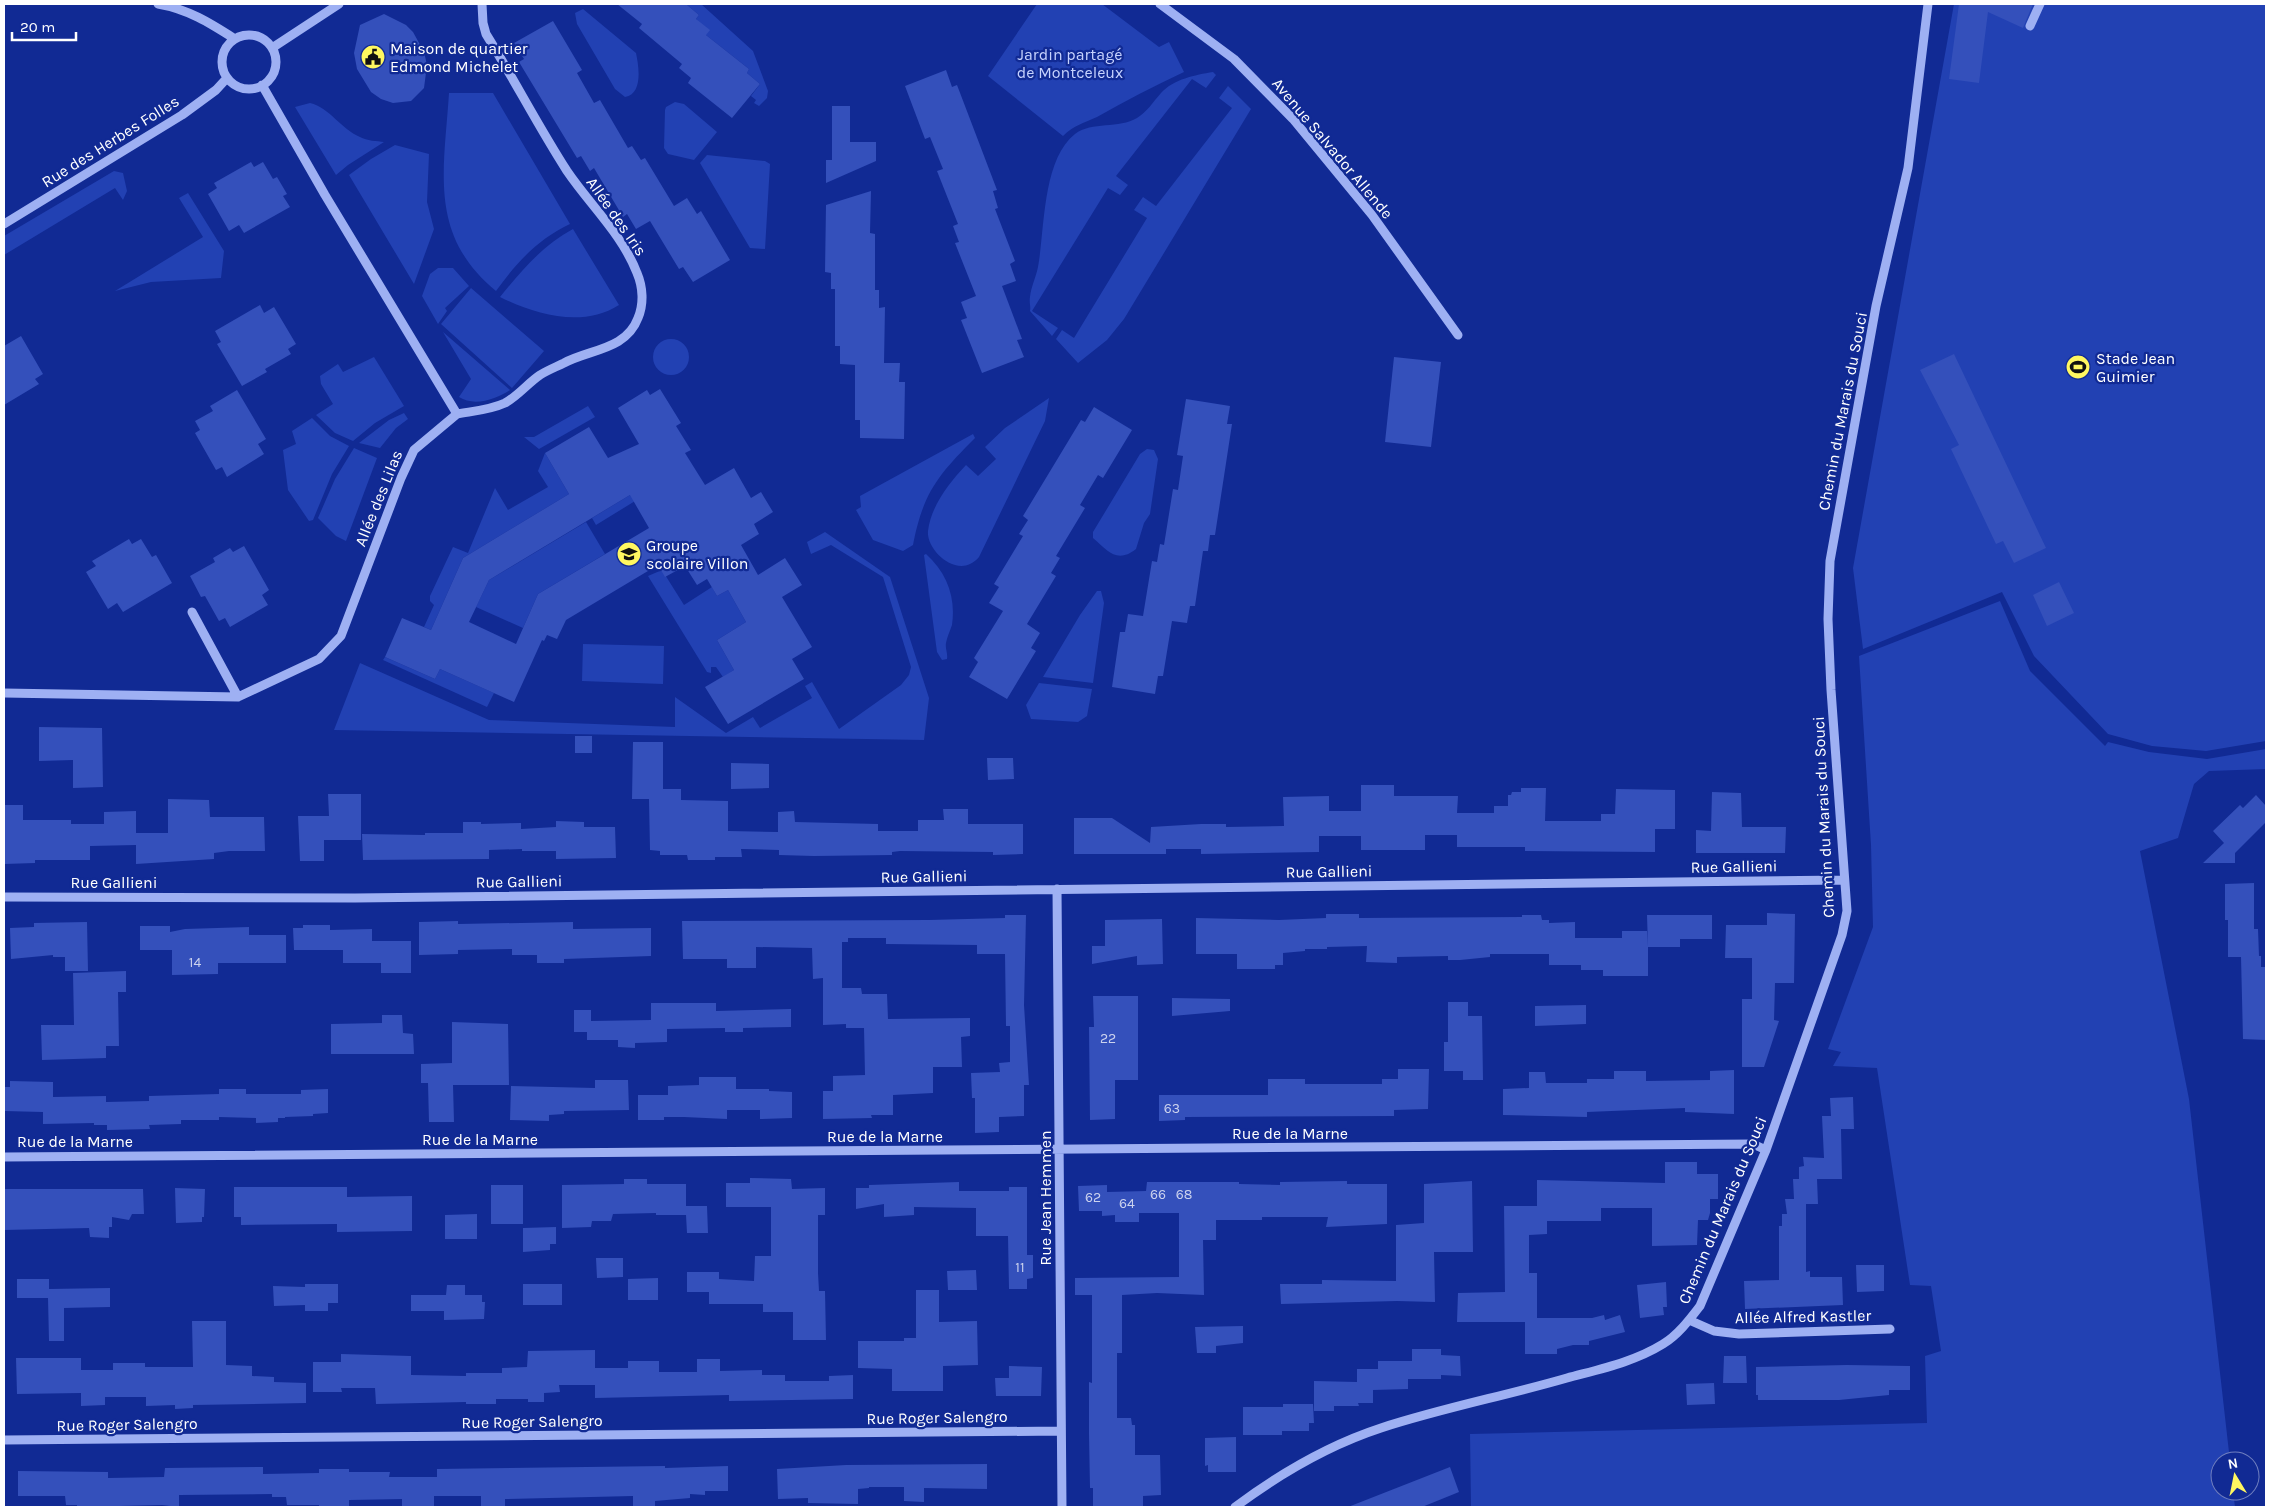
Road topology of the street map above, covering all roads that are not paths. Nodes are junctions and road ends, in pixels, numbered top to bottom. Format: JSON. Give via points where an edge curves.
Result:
{"nodes":[{"id":1,"x":158,"y":4,"type":"edge"},
{"id":2,"x":339,"y":4,"type":"edge"},
{"id":3,"x":482,"y":4,"type":"edge"},
{"id":4,"x":1160,"y":4,"type":"edge"},
{"id":5,"x":1928,"y":4,"type":"edge"},
{"id":6,"x":2040,"y":4,"type":"edge"},
{"id":7,"x":2030,"y":26,"type":"dead end"},
{"id":8,"x":235,"y":40,"type":"junction"},
{"id":9,"x":272,"y":48,"type":"junction"},
{"id":10,"x":227,"y":78,"type":"junction"},
{"id":11,"x":262,"y":85,"type":"junction"},
{"id":12,"x":4,"y":224,"type":"edge"},
{"id":13,"x":1458,"y":335,"type":"dead end"},
{"id":14,"x":457,"y":414,"type":"junction"},
{"id":15,"x":192,"y":612,"type":"dead end"},
{"id":16,"x":4,"y":693,"type":"edge"},
{"id":17,"x":238,"y":697,"type":"junction"},
{"id":18,"x":1844,"y":880,"type":"junction"},
{"id":19,"x":1057,"y":889,"type":"junction"},
{"id":20,"x":4,"y":897,"type":"edge"},
{"id":21,"x":1060,"y":1150,"type":"junction"},
{"id":22,"x":1766,"y":1150,"type":"junction"},
{"id":23,"x":4,"y":1157,"type":"edge"},
{"id":24,"x":1689,"y":1320,"type":"junction"},
{"id":25,"x":1890,"y":1329,"type":"dead end"},
{"id":26,"x":1061,"y":1431,"type":"junction"},
{"id":27,"x":4,"y":1440,"type":"edge"},
{"id":28,"x":1062,"y":1507,"type":"edge"},
{"id":29,"x":1235,"y":1507,"type":"edge"}],
"edges":[{"from":1,"to":8,"type":"street","via":[[193,14]]},
{"from":2,"to":9,"type":"street"},
{"from":3,"to":14,"type":"street","name":"Allée des Iris","via":[[486,34],[567,171],[606,220],[631,260],[638,274],[642,302],[631,331],[620,340],[540,375],[507,402]]},
{"from":4,"to":13,"type":"street","name":"Avenue Salvador Allende","via":[[1234,59],[1293,119],[1372,214]]},
{"from":5,"to":18,"type":"street","name":"Chemin du Marais du Souci","via":[[1908,168],[1876,306],[1830,561],[1831,690]]},
{"from":6,"to":7,"type":"street"},
{"from":8,"to":9,"type":"street","via":[[242,36],[259,37]]},
{"from":8,"to":10,"type":"street","via":[[222,57]]},
{"from":9,"to":11,"type":"street","via":[[275,69]]},
{"from":10,"to":11,"type":"street","via":[[247,89]]},
{"from":10,"to":12,"type":"street","name":"Rue des Herbes Folles","via":[[182,115]]},
{"from":11,"to":14,"type":"street"},
{"from":14,"to":17,"type":"street","name":"Allée des Lilas","via":[[414,450],[340,636],[319,659]]},
{"from":15,"to":17,"type":"street"},
{"from":16,"to":17,"type":"street","name":"Allée des Lilas"},
{"from":18,"to":19,"type":"street","name":"Rue Gallieni"},
{"from":18,"to":22,"type":"street","name":"Chemin du Marais du Souci","via":[[1847,911],[1842,935]]},
{"from":19,"to":20,"type":"street","name":"Rue Gallieni","via":[[355,898]]},
{"from":19,"to":21,"type":"street","name":"Rue Jean Hemmen"},
{"from":21,"to":22,"type":"street","name":"Rue de la Marne","via":[[1753,1144]]},
{"from":21,"to":23,"type":"street","name":"Rue de la Marne"},
{"from":21,"to":26,"type":"street","name":"Rue Jean Hemmen"},
{"from":22,"to":24,"type":"street","name":"Chemin du Marais du Souci","via":[[1700,1306]]},
{"from":24,"to":25,"type":"street","name":"Allée Alfred Kastler","via":[[1714,1331],[1739,1334]]},
{"from":24,"to":29,"type":"street","name":"Chemin du Marais du Souci","via":[[1665,1343],[1631,1361],[1439,1410],[1378,1429],[1321,1454]]},
{"from":26,"to":27,"type":"street","name":"Rue Roger Salengro"},
{"from":26,"to":28,"type":"street","name":"Rue Jean Hemmen"}]}
